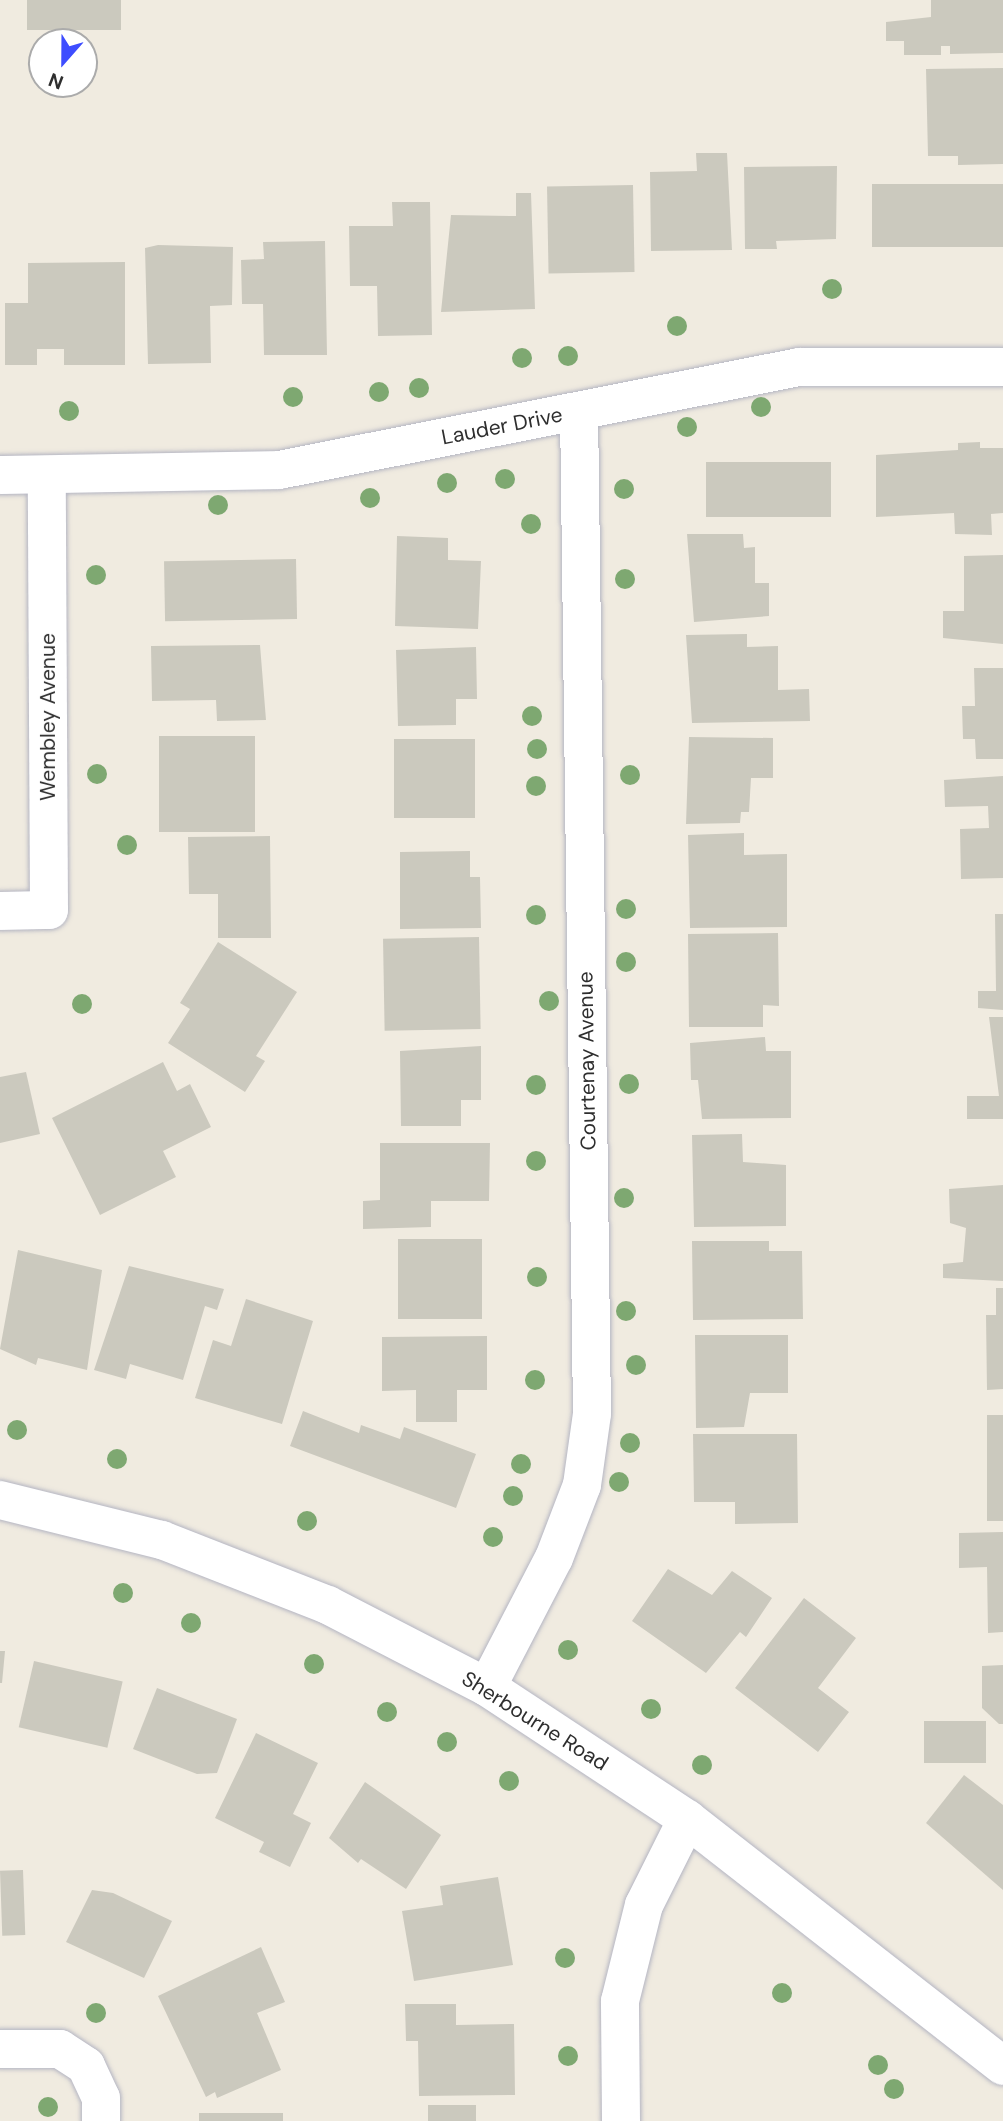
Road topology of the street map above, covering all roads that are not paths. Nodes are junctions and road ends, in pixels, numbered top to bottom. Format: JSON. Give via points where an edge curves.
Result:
{"nodes":[{"id":1,"x":1003,"y":366,"type":"edge"},
{"id":2,"x":579,"y":412,"type":"junction"},
{"id":3,"x":0,"y":475,"type":"edge"},
{"id":4,"x":47,"y":475,"type":"junction"},
{"id":5,"x":0,"y":911,"type":"edge"},
{"id":6,"x":0,"y":1500,"type":"edge"},
{"id":7,"x":487,"y":1688,"type":"junction"},
{"id":8,"x":687,"y":1819,"type":"junction"},
{"id":9,"x":0,"y":2049,"type":"edge"},
{"id":10,"x":1003,"y":2066,"type":"edge"},
{"id":11,"x":101,"y":2109,"type":"edge"},
{"id":12,"x":621,"y":2121,"type":"edge"}],
"edges":[{"from":1,"to":2,"type":"street","name":"Lauder Drive","via":[[799,367]]},
{"from":2,"to":4,"type":"street","name":"Lauder Drive","via":[[279,470]]},
{"from":2,"to":7,"type":"street","name":"Courtenay Avenue","via":[[592,1414],[577,1497]]},
{"from":3,"to":4,"type":"street","name":"Lauder Drive"},
{"from":4,"to":5,"type":"street","name":"Wembley Avenue","via":[[49,910]]},
{"from":6,"to":7,"type":"street","name":"Sherbourne Road","via":[[162,1540],[328,1605]]},
{"from":7,"to":8,"type":"street","name":"Sherbourne Road"},
{"from":8,"to":10,"type":"street","name":"Sherbourne Road"},
{"from":8,"to":12,"type":"street","via":[[644,1905],[620,2001]]},
{"from":9,"to":11,"type":"street","via":[[60,2049],[86,2066]]}]}
